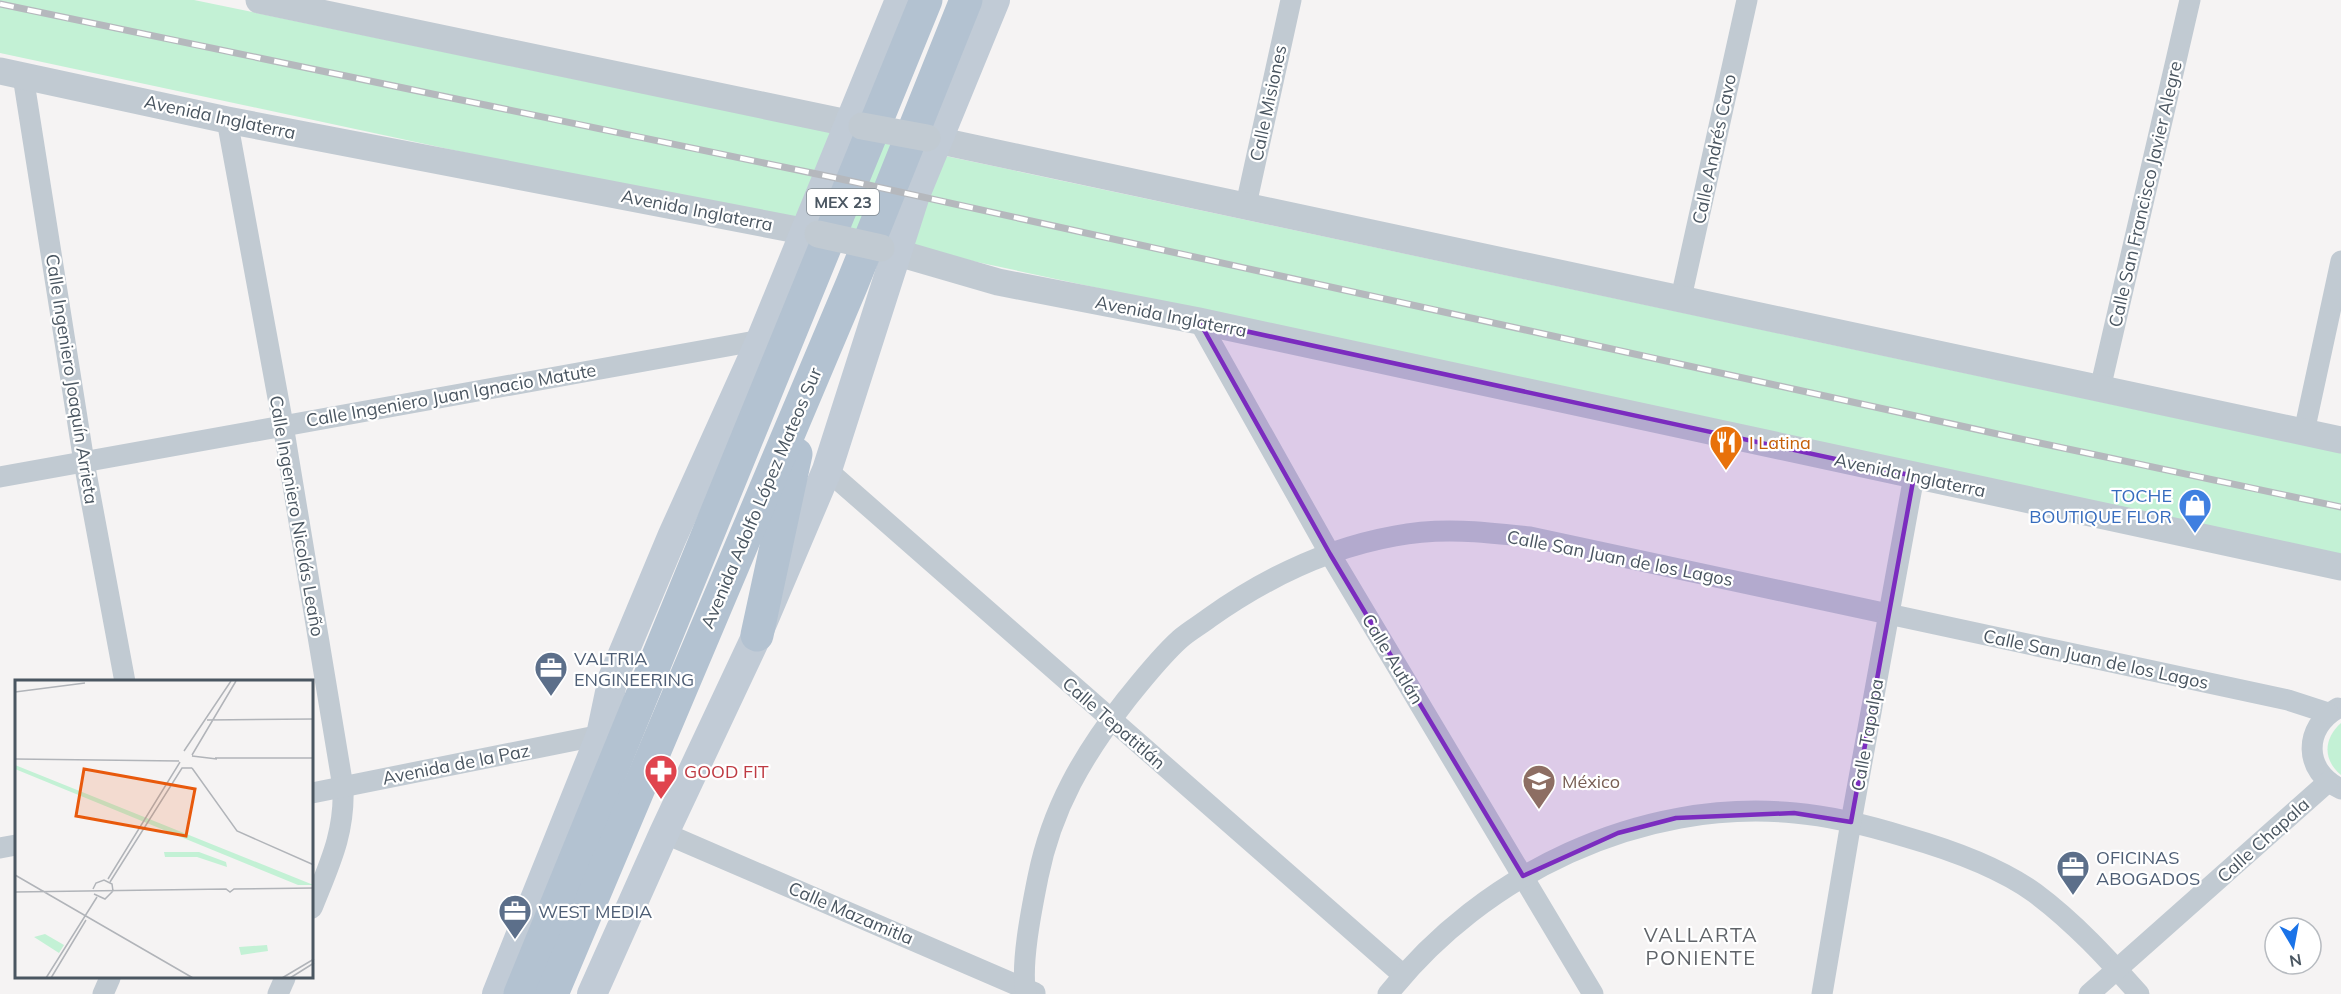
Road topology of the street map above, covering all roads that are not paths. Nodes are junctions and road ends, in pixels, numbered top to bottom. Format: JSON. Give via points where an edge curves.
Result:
{"nodes":[{"id":1,"x":259,"y":0,"type":"edge"},
{"id":2,"x":900,"y":0,"type":"edge"},
{"id":3,"x":926,"y":0,"type":"edge"},
{"id":4,"x":966,"y":0,"type":"edge"},
{"id":5,"x":995,"y":0,"type":"edge"},
{"id":6,"x":1291,"y":0,"type":"edge"},
{"id":7,"x":1746,"y":0,"type":"edge"},
{"id":8,"x":2190,"y":0,"type":"edge"},
{"id":9,"x":11,"y":73,"type":"edge"},
{"id":10,"x":226,"y":120,"type":"junction"},
{"id":11,"x":856,"y":125,"type":"junction"},
{"id":12,"x":932,"y":139,"type":"junction"},
{"id":13,"x":1246,"y":206,"type":"junction"},
{"id":14,"x":811,"y":233,"type":"junction"},
{"id":15,"x":888,"y":250,"type":"junction"},
{"id":16,"x":2341,"y":261,"type":"edge"},
{"id":17,"x":1681,"y":298,"type":"junction"},
{"id":18,"x":1199,"y":321,"type":"junction"},
{"id":19,"x":761,"y":340,"type":"junction"},
{"id":20,"x":813,"y":376,"type":"junction"},
{"id":21,"x":2100,"y":389,"type":"junction"},
{"id":22,"x":760,"y":405,"type":"junction"},
{"id":23,"x":283,"y":425,"type":"junction"},
{"id":24,"x":2304,"y":432,"type":"junction"},
{"id":25,"x":2341,"y":440,"type":"edge"},
{"id":26,"x":84,"y":462,"type":"junction"},
{"id":27,"x":827,"y":470,"type":"junction"},
{"id":28,"x":1914,"y":476,"type":"junction"},
{"id":29,"x":0,"y":477,"type":"edge"},
{"id":30,"x":1330,"y":554,"type":"junction"},
{"id":31,"x":2341,"y":567,"type":"edge"},
{"id":32,"x":1889,"y":614,"type":"junction"},
{"id":33,"x":757,"y":635,"type":"junction"},
{"id":34,"x":125,"y":680,"type":"edge"},
{"id":35,"x":2335,"y":710,"type":"edge"},
{"id":36,"x":1110,"y":720,"type":"junction"},
{"id":37,"x":601,"y":735,"type":"junction"},
{"id":38,"x":2335,"y":785,"type":"edge"},
{"id":39,"x":343,"y":787,"type":"junction"},
{"id":40,"x":314,"y":793,"type":"edge"},
{"id":41,"x":1851,"y":822,"type":"junction"},
{"id":42,"x":664,"y":833,"type":"junction"},
{"id":43,"x":15,"y":845,"type":"edge"},
{"id":44,"x":0,"y":848,"type":"edge"},
{"id":45,"x":1523,"y":876,"type":"junction"},
{"id":46,"x":314,"y":903,"type":"edge"},
{"id":47,"x":2117,"y":969,"type":"junction"},
{"id":48,"x":1403,"y":975,"type":"junction"},
{"id":49,"x":110,"y":979,"type":"edge"},
{"id":50,"x":285,"y":979,"type":"edge"},
{"id":51,"x":1030,"y":992,"type":"edge"},
{"id":52,"x":103,"y":994,"type":"edge"},
{"id":53,"x":278,"y":994,"type":"edge"},
{"id":54,"x":497,"y":994,"type":"edge"},
{"id":55,"x":520,"y":994,"type":"edge"},
{"id":56,"x":552,"y":994,"type":"edge"},
{"id":57,"x":592,"y":994,"type":"edge"},
{"id":58,"x":1388,"y":994,"type":"edge"},
{"id":59,"x":1593,"y":994,"type":"edge"},
{"id":60,"x":1822,"y":994,"type":"edge"},
{"id":61,"x":2089,"y":994,"type":"edge"},
{"id":62,"x":2139,"y":994,"type":"edge"}],
"edges":[{"from":1,"to":11,"type":"street"},
{"from":2,"to":11,"type":"main road"},
{"from":3,"to":22,"type":"main road","name":"Avenida Adolfo López Mateos Sur","number":"MEX 23"},
{"from":4,"to":20,"type":"main road","name":"Avenida Adolfo López Mateos Sur","number":"MEX 23"},
{"from":5,"to":12,"type":"main road"},
{"from":6,"to":13,"type":"street","name":"Calle Misiones"},
{"from":7,"to":17,"type":"street","name":"Calle Andrés Cavo"},
{"from":8,"to":21,"type":"street","name":"Calle San Francisco Javier Alegre"},
{"from":9,"to":10,"type":"street","name":"Avenida Inglaterra"},
{"from":9,"to":26,"type":"street","name":"Calle Ingeniero Joaquín Arrieta"},
{"from":10,"to":14,"type":"street","name":"Avenida Inglaterra"},
{"from":10,"to":23,"type":"street","name":"Calle Ingeniero Nicolás Leaño"},
{"from":11,"to":12,"type":"street","bridge":true},
{"from":11,"to":14,"type":"main road"},
{"from":12,"to":13,"type":"street"},
{"from":12,"to":15,"type":"main road"},
{"from":13,"to":17,"type":"street"},
{"from":14,"to":15,"type":"street","name":"Avenida Inglaterra","bridge":true},
{"from":14,"to":19,"type":"main road"},
{"from":15,"to":18,"type":"street","name":"Avenida Inglaterra","via":[[998,282]]},
{"from":15,"to":27,"type":"main road"},
{"from":16,"to":24,"type":"street"},
{"from":17,"to":21,"type":"street"},
{"from":18,"to":28,"type":"street","name":"Avenida Inglaterra"},
{"from":18,"to":30,"type":"street","name":"Calle Autlán"},
{"from":19,"to":23,"type":"street","name":"Calle Ingeniero Juan Ignacio Matute"},
{"from":19,"to":37,"type":"main road","via":[[613,678]]},
{"from":20,"to":33,"type":"main road"},
{"from":20,"to":56,"type":"main road","name":"Avenida Adolfo López Mateos Sur","number":"MEX 23"},
{"from":21,"to":24,"type":"street"},
{"from":22,"to":37,"type":"main road","via":[[709,493],[628,683]]},
{"from":22,"to":55,"type":"main road","name":"Avenida Adolfo López Mateos Sur","number":"MEX 23"},
{"from":23,"to":26,"type":"street","name":"Calle Ingeniero Juan Ignacio Matute"},
{"from":23,"to":39,"type":"street","name":"Calle Ingeniero Nicolás Leaño"},
{"from":24,"to":25,"type":"street"},
{"from":26,"to":29,"type":"street","name":"Calle Ingeniero Juan Ignacio Matute"},
{"from":26,"to":34,"type":"street","name":"Calle Ingeniero Joaquín Arrieta"},
{"from":27,"to":33,"type":"main road"},
{"from":27,"to":36,"type":"street","name":"Calle Tepatitlán"},
{"from":28,"to":31,"type":"street","name":"Avenida Inglaterra"},
{"from":28,"to":32,"type":"street","name":"Calle Tapalpa"},
{"from":30,"to":32,"type":"street","name":"Calle San Juan de los Lagos","via":[[1395,536],[1440,531],[1488,532],[1530,537]]},
{"from":30,"to":36,"type":"street","name":"Calle San Juan de los Lagos","via":[[1240,595],[1180,638]]},
{"from":30,"to":45,"type":"street","name":"Calle Autlán"},
{"from":32,"to":35,"type":"street","name":"Calle San Juan de los Lagos"},
{"from":32,"to":41,"type":"street","name":"Calle Tapalpa"},
{"from":33,"to":42,"type":"main road"},
{"from":35,"to":38,"type":"street","via":[[2319,723],[2312,747],[2319,772]]},
{"from":36,"to":48,"type":"street","name":"Calle Tepatitlán"},
{"from":36,"to":51,"type":"street","name":"Calle San Juan de los Lagos","via":[[1079,766],[1042,856],[1030,923]]},
{"from":37,"to":39,"type":"street","name":"Avenida de la Paz"},
{"from":37,"to":54,"type":"main road"},
{"from":38,"to":47,"type":"street","name":"Calle Chapala"},
{"from":39,"to":40,"type":"street","name":"Avenida de la Paz"},
{"from":39,"to":46,"type":"street","name":"Calle Ingeniero Nicolás Leaño","via":[[339,839]]},
{"from":41,"to":45,"type":"street","via":[[1794,813],[1737,812],[1676,819],[1618,833]]},
{"from":41,"to":47,"type":"street","via":[[1943,848],[1994,870],[2033,892],[2075,926]]},
{"from":41,"to":60,"type":"street","name":"Calle Tapalpa"},
{"from":42,"to":51,"type":"street","name":"Calle Mazamitla"},
{"from":42,"to":57,"type":"main road"},
{"from":43,"to":44,"type":"street"},
{"from":45,"to":48,"type":"street","via":[[1444,933]]},
{"from":45,"to":59,"type":"street","name":"Calle Autlán"},
{"from":47,"to":61,"type":"street","name":"Calle Chapala"},
{"from":47,"to":62,"type":"street"},
{"from":48,"to":58,"type":"street"},
{"from":49,"to":52,"type":"street"},
{"from":50,"to":53,"type":"street"}]}
